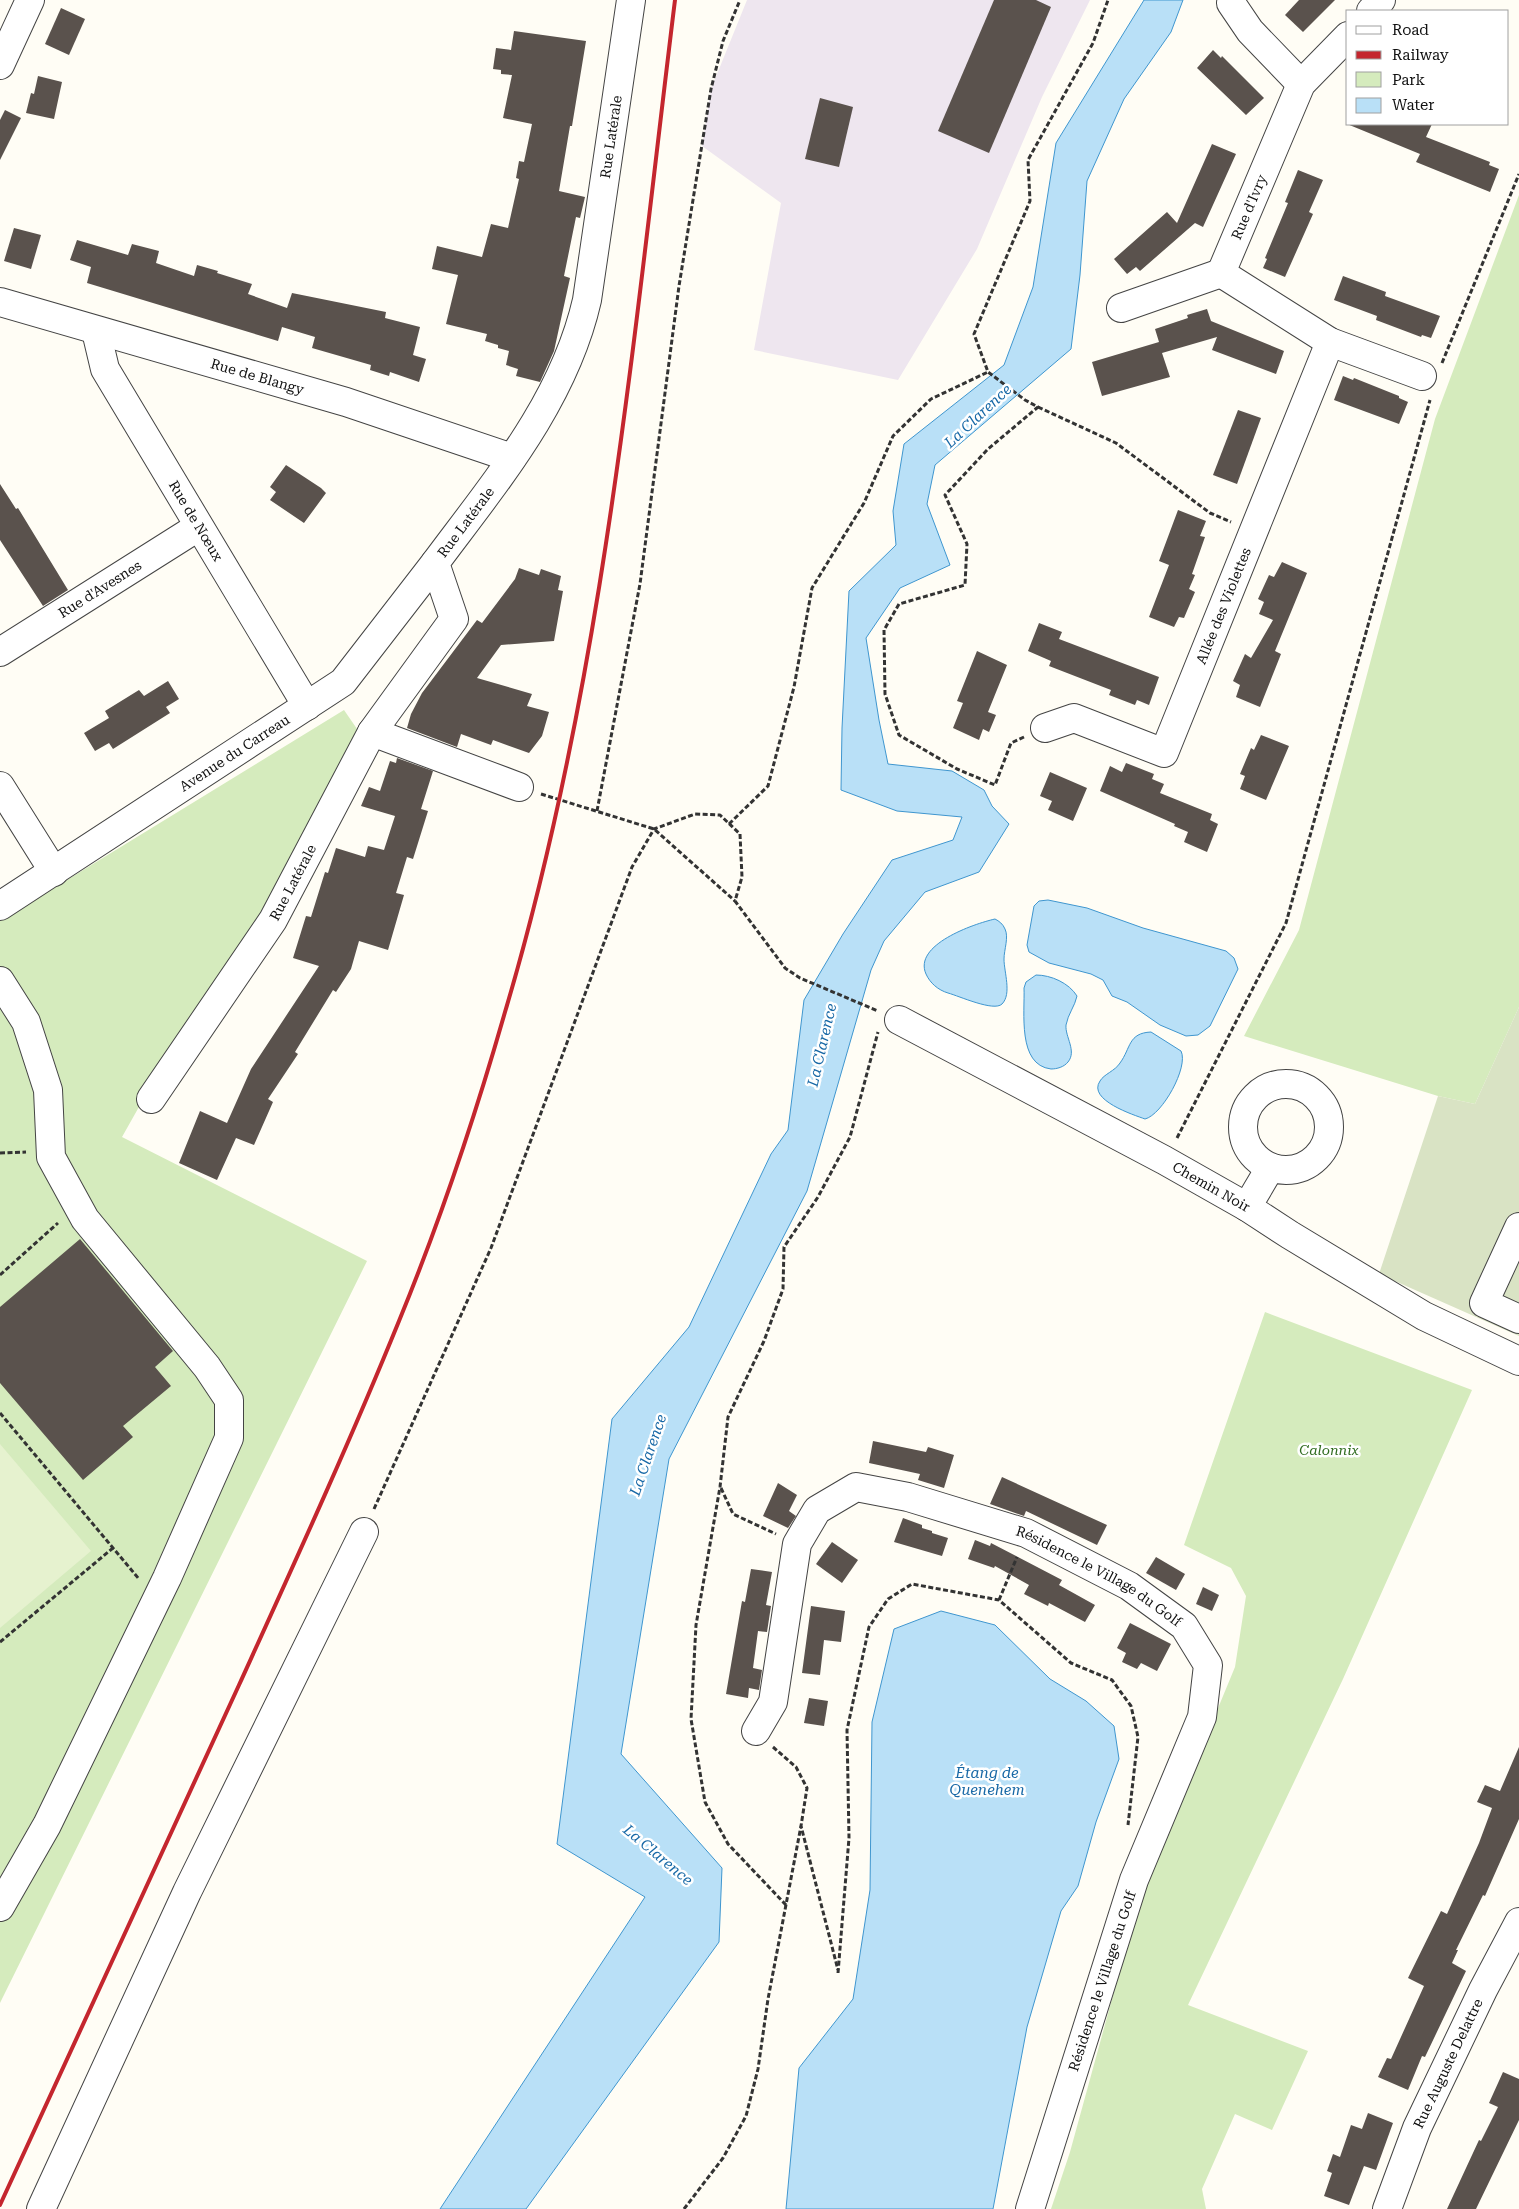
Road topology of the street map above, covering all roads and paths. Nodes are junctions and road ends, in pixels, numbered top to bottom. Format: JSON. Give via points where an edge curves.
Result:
{"nodes":[{"id":1,"x":30,"y":0,"type":"edge"},
{"id":2,"x":631,"y":0,"type":"edge"},
{"id":3,"x":740,"y":0,"type":"edge"},
{"id":4,"x":1108,"y":0,"type":"edge"},
{"id":5,"x":1381,"y":0,"type":"edge"},
{"id":6,"x":1231,"y":3,"type":"dead end"},
{"id":7,"x":1372,"y":10,"type":"edge"},
{"id":8,"x":1346,"y":38,"type":"edge"},
{"id":9,"x":0,"y":65,"type":"edge"},
{"id":10,"x":1302,"y":84,"type":"junction"},
{"id":11,"x":1519,"y":174,"type":"edge"},
{"id":12,"x":1221,"y":273,"type":"junction"},
{"id":13,"x":0,"y":302,"type":"edge"},
{"id":14,"x":1121,"y":308,"type":"dead end"},
{"id":15,"x":96,"y":331,"type":"junction"},
{"id":16,"x":1330,"y":342,"type":"junction"},
{"id":17,"x":988,"y":372,"type":"junction"},
{"id":18,"x":1431,"y":380,"type":"junction"},
{"id":19,"x":1038,"y":407,"type":"junction"},
{"id":20,"x":512,"y":458,"type":"junction"},
{"id":21,"x":198,"y":527,"type":"junction"},
{"id":22,"x":1252,"y":532,"type":"junction"},
{"id":23,"x":435,"y":563,"type":"junction"},
{"id":24,"x":0,"y":652,"type":"edge"},
{"id":25,"x":307,"y":706,"type":"junction"},
{"id":26,"x":1045,"y":728,"type":"joint"},
{"id":27,"x":372,"y":732,"type":"junction"},
{"id":28,"x":0,"y":786,"type":"edge"},
{"id":29,"x":519,"y":787,"type":"joint"},
{"id":30,"x":597,"y":811,"type":"junction"},
{"id":31,"x":729,"y":824,"type":"junction"},
{"id":32,"x":654,"y":829,"type":"junction"},
{"id":33,"x":54,"y":872,"type":"junction"},
{"id":34,"x":736,"y":901,"type":"junction"},
{"id":35,"x":0,"y":906,"type":"edge"},
{"id":36,"x":0,"y":981,"type":"edge"},
{"id":37,"x":865,"y":1005,"type":"dead end"},
{"id":38,"x":889,"y":1025,"type":"joint"},
{"id":39,"x":151,"y":1099,"type":"dead end"},
{"id":40,"x":1164,"y":1160,"type":"junction"},
{"id":41,"x":1270,"y":1168,"type":"dead end"},
{"id":42,"x":77,"y":1206,"type":"junction"},
{"id":43,"x":1247,"y":1206,"type":"junction"},
{"id":44,"x":1519,"y":1226,"type":"edge"},
{"id":45,"x":0,"y":1275,"type":"edge"},
{"id":46,"x":1519,"y":1319,"type":"edge"},
{"id":47,"x":1519,"y":1361,"type":"edge"},
{"id":48,"x":0,"y":1413,"type":"edge"},
{"id":49,"x":720,"y":1487,"type":"junction"},
{"id":50,"x":364,"y":1532,"type":"joint"},
{"id":51,"x":1026,"y":1534,"type":"junction"},
{"id":52,"x":796,"y":1544,"type":"junction"},
{"id":53,"x":113,"y":1548,"type":"junction"},
{"id":54,"x":156,"y":1599,"type":"junction"},
{"id":55,"x":999,"y":1600,"type":"junction"},
{"id":56,"x":0,"y":1642,"type":"edge"},
{"id":57,"x":756,"y":1731,"type":"joint"},
{"id":58,"x":801,"y":1826,"type":"junction"},
{"id":59,"x":1128,"y":1828,"type":"dead end"},
{"id":60,"x":786,"y":1905,"type":"junction"},
{"id":61,"x":0,"y":1907,"type":"edge"},
{"id":62,"x":1519,"y":1922,"type":"edge"},
{"id":63,"x":41,"y":2209,"type":"edge"},
{"id":64,"x":684,"y":2209,"type":"edge"},
{"id":65,"x":1030,"y":2209,"type":"edge"},
{"id":66,"x":1387,"y":2209,"type":"edge"}],
"edges":[{"from":1,"to":9,"type":"street"},
{"from":2,"to":20,"type":"street","name":"Rue Latérale","via":[[580,331],[545,408]]},
{"from":3,"to":30,"type":"path","via":[[723,41],[711,89],[679,286],[640,584]]},
{"from":4,"to":17,"type":"path","via":[[1093,43],[1028,160],[1030,200],[974,334]]},
{"from":5,"to":7,"type":"street"},
{"from":6,"to":10,"type":"street","via":[[1250,31]]},
{"from":8,"to":10,"type":"street","name":"Rue d'Ivry"},
{"from":10,"to":12,"type":"street","name":"Rue d'Ivry"},
{"from":11,"to":18,"type":"path"},
{"from":12,"to":14,"type":"street"},
{"from":12,"to":16,"type":"street"},
{"from":13,"to":15,"type":"street","name":"Rue de Blangy"},
{"from":15,"to":20,"type":"street","name":"Rue de Blangy","via":[[346,402]]},
{"from":15,"to":21,"type":"street","name":"Rue de Nœux","via":[[105,369]]},
{"from":16,"to":18,"type":"street"},
{"from":16,"to":22,"type":"street","name":"Allée des Violettes"},
{"from":17,"to":19,"type":"path"},
{"from":17,"to":31,"type":"path","via":[[931,399],[893,436],[864,503],[812,588],[794,687],[768,786]]},
{"from":18,"to":40,"type":"path","via":[[1286,923],[1184,1127]]},
{"from":19,"to":22,"type":"path","via":[[1116,443],[1210,513]]},
{"from":19,"to":26,"type":"path","via":[[988,449],[945,495],[967,544],[965,585],[899,604],[884,630],[885,694],[899,735],[957,769],[995,785],[1011,742]]},
{"from":20,"to":23,"type":"street","name":"Rue Latérale"},
{"from":21,"to":24,"type":"street","name":"Rue d'Avesnes"},
{"from":21,"to":25,"type":"street","name":"Rue de Nœux"},
{"from":22,"to":26,"type":"street","name":"Allée des Violettes","via":[[1164,752],[1074,718]]},
{"from":23,"to":25,"type":"street","name":"Avenue du Carreau","via":[[343,682]]},
{"from":23,"to":27,"type":"street","name":"Rue Latérale","via":[[454,619]]},
{"from":25,"to":33,"type":"street","name":"Avenue du Carreau"},
{"from":27,"to":29,"type":"street"},
{"from":27,"to":39,"type":"street","name":"Rue Latérale","via":[[273,920]]},
{"from":28,"to":33,"type":"street"},
{"from":29,"to":30,"type":"path"},
{"from":30,"to":32,"type":"path"},
{"from":31,"to":32,"type":"path","via":[[720,815],[695,814]]},
{"from":31,"to":34,"type":"path","via":[[740,834],[742,877]]},
{"from":32,"to":34,"type":"path"},
{"from":32,"to":50,"type":"path","via":[[632,867],[491,1248]]},
{"from":33,"to":35,"type":"street","name":"Avenue du Carreau"},
{"from":34,"to":37,"type":"path","via":[[786,968],[800,978]]},
{"from":36,"to":42,"type":"street","via":[[26,1022],[48,1090],[51,1156]]},
{"from":38,"to":40,"type":"street","name":"Chemin Noir"},
{"from":38,"to":49,"type":"path","via":[[850,1137],[818,1197],[784,1248],[783,1289],[764,1341],[728,1418]]},
{"from":40,"to":43,"type":"street","name":"Chemin Noir"},
{"from":41,"to":43,"type":"street"},
{"from":42,"to":45,"type":"path"},
{"from":42,"to":54,"type":"street","via":[[84,1219],[207,1367],[229,1400],[229,1438]]},
{"from":43,"to":47,"type":"street","name":"Chemin Noir","via":[[1424,1316]]},
{"from":44,"to":46,"type":"street","via":[[1484,1303]]},
{"from":48,"to":53,"type":"path"},
{"from":49,"to":52,"type":"path","via":[[733,1514]]},
{"from":49,"to":60,"type":"path","via":[[696,1625],[692,1720],[705,1802],[728,1844]]},
{"from":50,"to":63,"type":"street","via":[[187,1892]]},
{"from":51,"to":52,"type":"street","name":"Résidence le Village du Golf","via":[[908,1497],[856,1487],[817,1510]]},
{"from":51,"to":55,"type":"path"},
{"from":51,"to":65,"type":"street","name":"Résidence le Village du Golf","via":[[1128,1586],[1184,1626],[1208,1665],[1202,1717],[1134,1880]]},
{"from":52,"to":57,"type":"street","name":"Résidence le Village du Golf","via":[[773,1702]]},
{"from":53,"to":54,"type":"path"},
{"from":53,"to":56,"type":"path"},
{"from":54,"to":61,"type":"street","via":[[47,1825]]},
{"from":55,"to":58,"type":"path","via":[[912,1584],[888,1599],[869,1627],[847,1730],[849,1838],[838,1973]]},
{"from":55,"to":59,"type":"path","via":[[1071,1663],[1112,1680],[1131,1706],[1138,1736]]},
{"from":57,"to":58,"type":"path","via":[[796,1767],[806,1788]]},
{"from":58,"to":60,"type":"path"},
{"from":60,"to":64,"type":"path","via":[[758,2069],[746,2116],[724,2158]]},
{"from":62,"to":66,"type":"street","name":"Rue Auguste Delattre","via":[[1417,2128]]}]}
